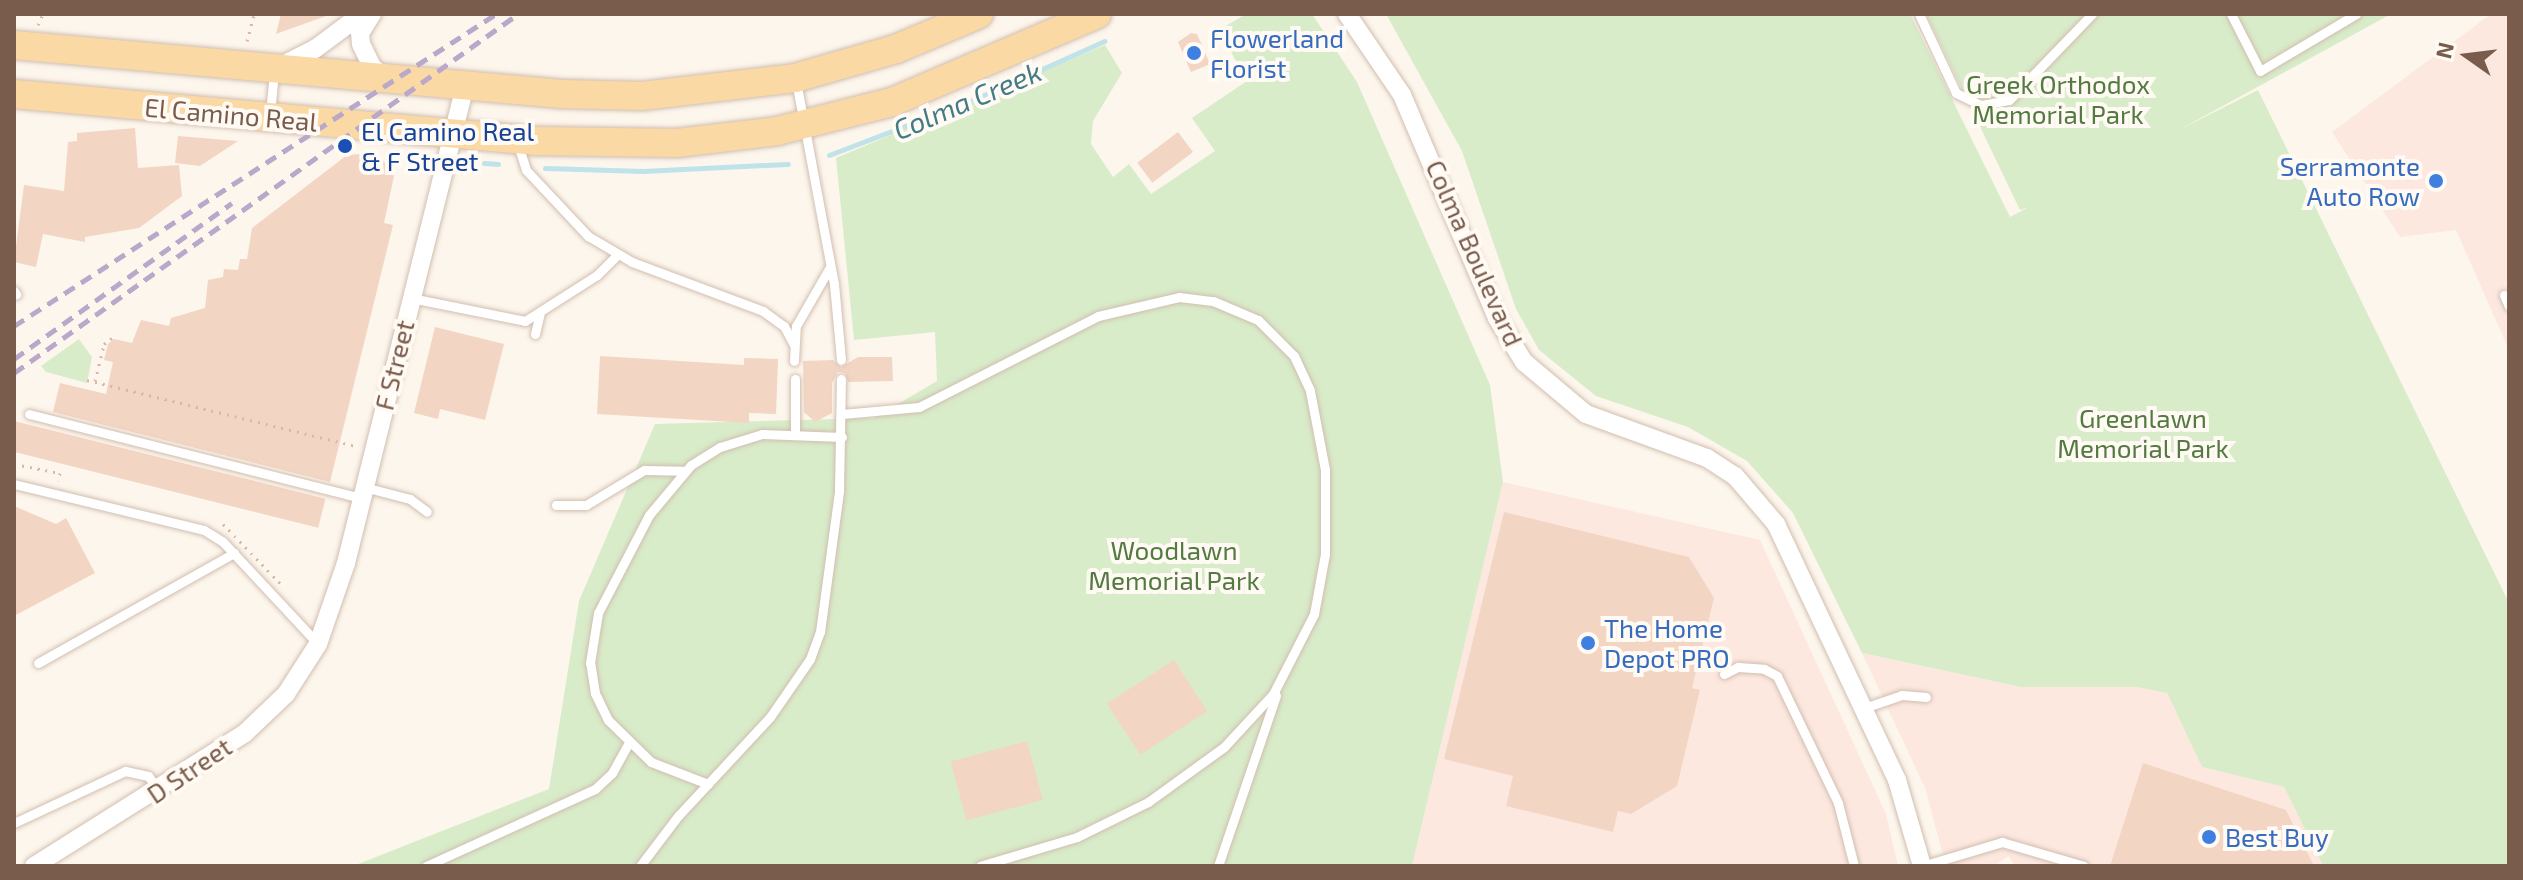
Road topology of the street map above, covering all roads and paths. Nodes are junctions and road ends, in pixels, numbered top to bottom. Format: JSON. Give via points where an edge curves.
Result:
{"nodes":[{"id":1,"x":254,"y":14,"type":"edge"},
{"id":2,"x":362,"y":14,"type":"edge"},
{"id":3,"x":372,"y":14,"type":"edge"},
{"id":4,"x":979,"y":14,"type":"edge"},
{"id":5,"x":1097,"y":14,"type":"edge"},
{"id":6,"x":1347,"y":14,"type":"edge"},
{"id":7,"x":1919,"y":14,"type":"edge"},
{"id":8,"x":2092,"y":14,"type":"edge"},
{"id":9,"x":2231,"y":14,"type":"edge"},
{"id":10,"x":2356,"y":14,"type":"edge"},
{"id":11,"x":14,"y":45,"type":"edge"},
{"id":12,"x":240,"y":66,"type":"junction"},
{"id":13,"x":274,"y":69,"type":"junction"},
{"id":14,"x":386,"y":78,"type":"junction"},
{"id":15,"x":795,"y":78,"type":"junction"},
{"id":16,"x":465,"y":85,"type":"junction"},
{"id":17,"x":14,"y":94,"type":"edge"},
{"id":18,"x":269,"y":117,"type":"junction"},
{"id":19,"x":804,"y":126,"type":"junction"},
{"id":20,"x":452,"y":134,"type":"junction"},
{"id":21,"x":517,"y":139,"type":"junction"},
{"id":22,"x":617,"y":255,"type":"junction"},
{"id":23,"x":831,"y":264,"type":"junction"},
{"id":24,"x":2504,"y":295,"type":"dead end"},
{"id":25,"x":411,"y":298,"type":"junction"},
{"id":26,"x":2509,"y":306,"type":"edge"},
{"id":27,"x":540,"y":313,"type":"junction"},
{"id":28,"x":535,"y":334,"type":"dead end"},
{"id":29,"x":112,"y":338,"type":"dead end"},
{"id":30,"x":794,"y":345,"type":"junction"},
{"id":31,"x":92,"y":357,"type":"dead end"},
{"id":32,"x":101,"y":359,"type":"junction"},
{"id":33,"x":841,"y":360,"type":"dead end"},
{"id":34,"x":794,"y":361,"type":"dead end"},
{"id":35,"x":795,"y":379,"type":"dead end"},
{"id":36,"x":841,"y":379,"type":"dead end"},
{"id":37,"x":87,"y":380,"type":"dead end"},
{"id":38,"x":95,"y":382,"type":"junction"},
{"id":39,"x":29,"y":414,"type":"dead end"},
{"id":40,"x":842,"y":414,"type":"junction"},
{"id":41,"x":795,"y":431,"type":"junction"},
{"id":42,"x":842,"y":437,"type":"junction"},
{"id":43,"x":373,"y":450,"type":"junction"},
{"id":44,"x":14,"y":464,"type":"edge"},
{"id":45,"x":683,"y":471,"type":"junction"},
{"id":46,"x":60,"y":473,"type":"dead end"},
{"id":47,"x":14,"y":484,"type":"edge"},
{"id":48,"x":363,"y":493,"type":"junction"},
{"id":49,"x":556,"y":505,"type":"dead end"},
{"id":50,"x":427,"y":512,"type":"dead end"},
{"id":51,"x":234,"y":553,"type":"junction"},
{"id":52,"x":318,"y":644,"type":"junction"},
{"id":53,"x":38,"y":663,"type":"dead end"},
{"id":54,"x":1286,"y":674,"type":"junction"},
{"id":55,"x":1724,"y":674,"type":"dead end"},
{"id":56,"x":1926,"y":697,"type":"dead end"},
{"id":57,"x":1864,"y":708,"type":"junction"},
{"id":58,"x":628,"y":744,"type":"junction"},
{"id":59,"x":708,"y":784,"type":"junction"},
{"id":60,"x":159,"y":790,"type":"junction"},
{"id":61,"x":14,"y":823,"type":"edge"},
{"id":62,"x":34,"y":866,"type":"edge"},
{"id":63,"x":426,"y":866,"type":"edge"},
{"id":64,"x":640,"y":866,"type":"edge"},
{"id":65,"x":980,"y":866,"type":"edge"},
{"id":66,"x":1218,"y":866,"type":"edge"},
{"id":67,"x":1854,"y":866,"type":"edge"},
{"id":68,"x":1922,"y":866,"type":"edge"},
{"id":69,"x":2084,"y":866,"type":"edge"}],
"edges":[{"from":1,"to":12,"type":"path"},
{"from":2,"to":13,"type":"street","via":[[315,49]]},
{"from":3,"to":14,"type":"street","via":[[360,33],[361,44],[372,67]]},
{"from":4,"to":15,"type":"main road","name":"El Camino Real","via":[[877,55]]},
{"from":5,"to":19,"type":"main road","name":"El Camino Real","via":[[930,88]]},
{"from":6,"to":57,"type":"street","name":"Colma Boulevard","via":[[1402,95],[1497,318],[1524,362],[1586,414],[1707,458],[1757,498],[1792,552]]},
{"from":7,"to":8,"type":"lane","via":[[1956,93],[1981,105],[2009,100]]},
{"from":9,"to":10,"type":"lane","via":[[2260,71]]},
{"from":11,"to":12,"type":"main road","name":"El Camino Real"},
{"from":12,"to":13,"type":"main road","name":"El Camino Real"},
{"from":13,"to":14,"type":"main road","name":"El Camino Real"},
{"from":13,"to":18,"type":"lane"},
{"from":14,"to":16,"type":"main road","name":"El Camino Real"},
{"from":15,"to":16,"type":"main road","name":"El Camino Real","via":[[642,96]]},
{"from":15,"to":19,"type":"lane"},
{"from":16,"to":20,"type":"street","name":"F Street"},
{"from":17,"to":18,"type":"main road","name":"El Camino Real"},
{"from":18,"to":20,"type":"main road","name":"El Camino Real"},
{"from":19,"to":21,"type":"main road","name":"El Camino Real","via":[[658,144]]},
{"from":19,"to":23,"type":"lane"},
{"from":20,"to":21,"type":"main road","name":"El Camino Real"},
{"from":20,"to":25,"type":"street","name":"F Street"},
{"from":21,"to":22,"type":"lane","via":[[526,170],[575,226]]},
{"from":22,"to":27,"type":"lane"},
{"from":22,"to":30,"type":"lane","via":[[763,311],[784,326]]},
{"from":23,"to":30,"type":"lane","via":[[822,288],[800,317]]},
{"from":23,"to":33,"type":"lane"},
{"from":24,"to":26,"type":"lane"},
{"from":25,"to":27,"type":"lane","via":[[509,322]]},
{"from":25,"to":43,"type":"street","name":"F Street"},
{"from":27,"to":28,"type":"lane"},
{"from":29,"to":32,"type":"path","via":[[104,344]]},
{"from":30,"to":34,"type":"lane"},
{"from":31,"to":32,"type":"path"},
{"from":32,"to":38,"type":"path"},
{"from":35,"to":41,"type":"lane"},
{"from":36,"to":40,"type":"lane"},
{"from":37,"to":38,"type":"path"},
{"from":38,"to":43,"type":"path"},
{"from":39,"to":48,"type":"lane"},
{"from":40,"to":42,"type":"lane"},
{"from":40,"to":54,"type":"lane","via":[[908,410],[932,402],[1078,325],[1127,307],[1195,298],[1258,320],[1283,342],[1303,373],[1325,470],[1326,533],[1319,594]]},
{"from":41,"to":42,"type":"lane"},
{"from":41,"to":45,"type":"lane","via":[[731,442]]},
{"from":42,"to":59,"type":"lane","via":[[816,646],[787,696]]},
{"from":43,"to":48,"type":"street","name":"F Street"},
{"from":44,"to":46,"type":"path"},
{"from":45,"to":49,"type":"lane","via":[[644,470],[586,505]]},
{"from":45,"to":58,"type":"lane","via":[[627,552],[592,631],[595,693]]},
{"from":47,"to":51,"type":"lane","via":[[204,530]]},
{"from":48,"to":50,"type":"lane","via":[[410,499]]},
{"from":48,"to":52,"type":"street","name":"F Street"},
{"from":51,"to":52,"type":"lane"},
{"from":51,"to":53,"type":"lane"},
{"from":52,"to":60,"type":"street","name":"D Street","via":[[267,714]]},
{"from":54,"to":65,"type":"lane","via":[[1240,733],[1168,790],[1077,837]]},
{"from":54,"to":66,"type":"lane"},
{"from":55,"to":67,"type":"lane","via":[[1738,667],[1777,676],[1838,803]]},
{"from":56,"to":57,"type":"lane","via":[[1902,695]]},
{"from":57,"to":68,"type":"street","name":"Colma Boulevard","via":[[1908,806]]},
{"from":58,"to":59,"type":"lane","via":[[664,768]]},
{"from":58,"to":63,"type":"lane","via":[[608,779],[595,789]]},
{"from":59,"to":64,"type":"lane"},
{"from":60,"to":61,"type":"lane","via":[[148,776],[125,771]]},
{"from":60,"to":62,"type":"street","name":"D Street"},
{"from":68,"to":69,"type":"lane","via":[[2002,842]]}]}
